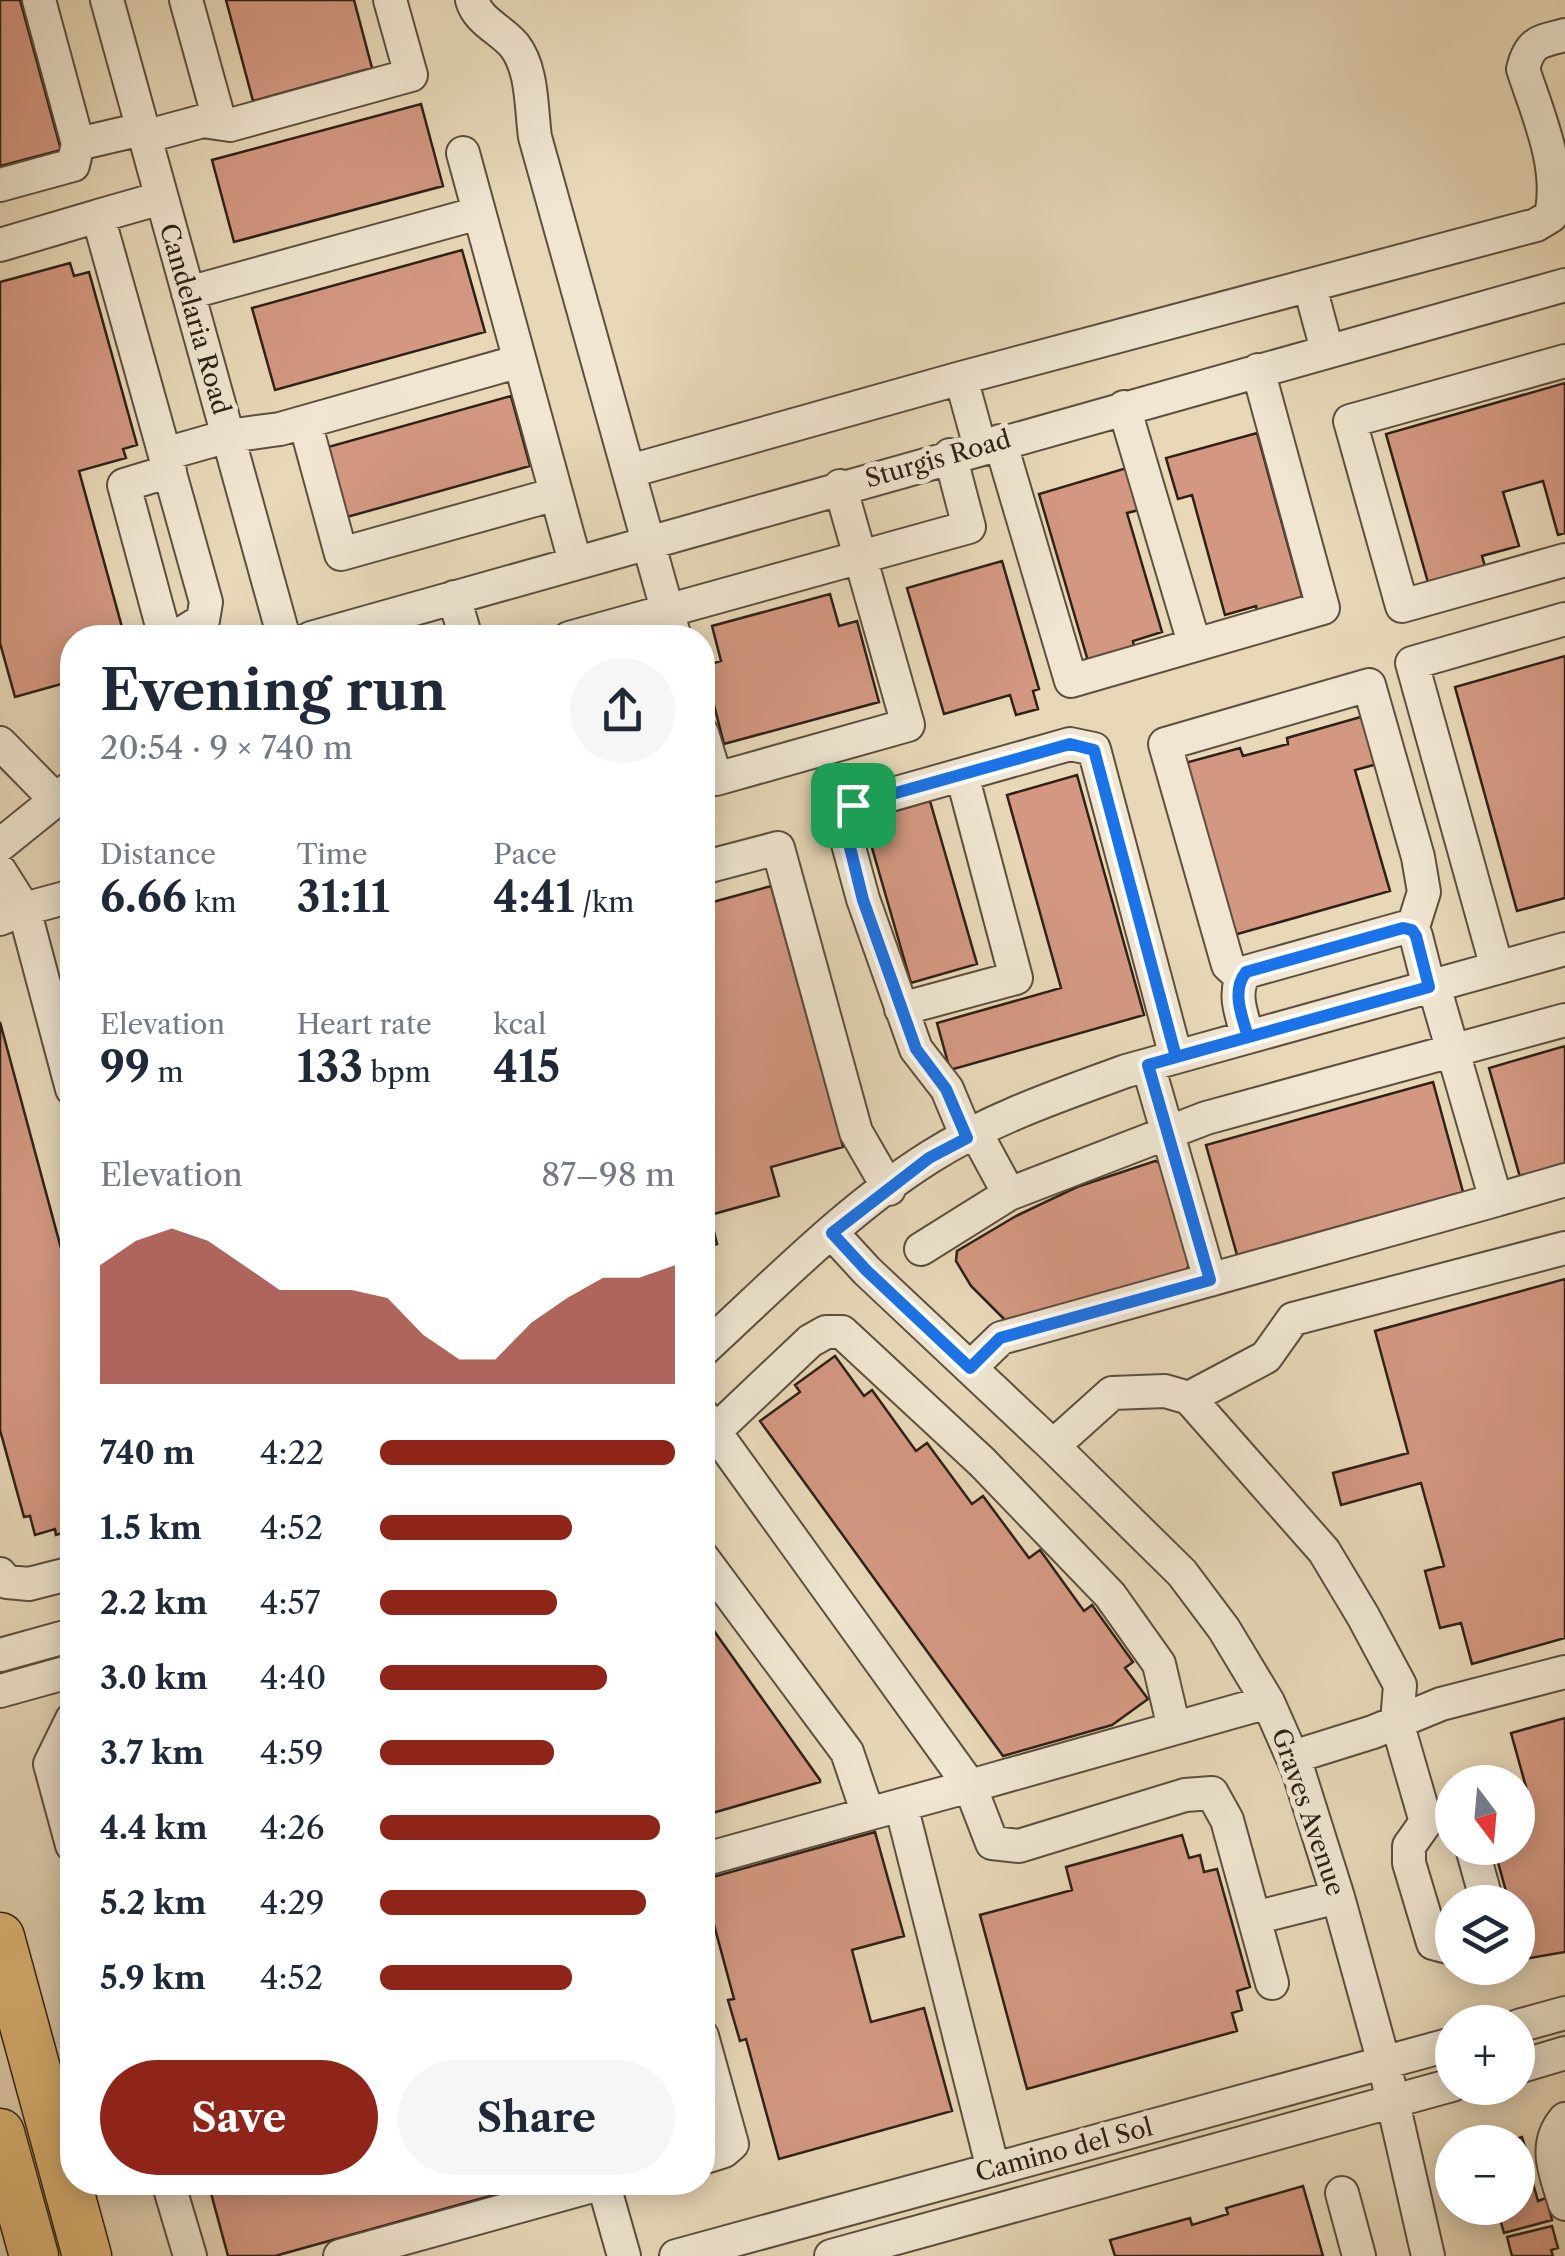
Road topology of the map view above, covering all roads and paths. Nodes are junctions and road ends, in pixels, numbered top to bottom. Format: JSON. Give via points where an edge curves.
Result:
{"nodes":[{"id":1,"x":40,"y":0,"type":"edge"},
{"id":2,"x":107,"y":0,"type":"edge"},
{"id":3,"x":186,"y":0,"type":"edge"},
{"id":4,"x":390,"y":0,"type":"edge"},
{"id":5,"x":472,"y":0,"type":"edge"},
{"id":6,"x":1565,"y":35,"type":"edge"},
{"id":7,"x":212,"y":116,"type":"junction"},
{"id":8,"x":143,"y":133,"type":"junction"},
{"id":9,"x":78,"y":144,"type":"junction"},
{"id":10,"x":463,"y":153,"type":"dead end"},
{"id":11,"x":0,"y":185,"type":"edge"},
{"id":12,"x":161,"y":198,"type":"junction"},
{"id":13,"x":479,"y":213,"type":"junction"},
{"id":14,"x":98,"y":216,"type":"junction"},
{"id":15,"x":0,"y":245,"type":"edge"},
{"id":16,"x":1565,"y":284,"type":"edge"},
{"id":17,"x":1310,"y":287,"type":"junction"},
{"id":18,"x":188,"y":293,"type":"junction"},
{"id":19,"x":1328,"y":350,"type":"junction"},
{"id":20,"x":520,"y":361,"type":"junction"},
{"id":21,"x":1565,"y":361,"type":"edge"},
{"id":22,"x":1258,"y":370,"type":"junction"},
{"id":23,"x":960,"y":378,"type":"junction"},
{"id":24,"x":1124,"y":407,"type":"junction"},
{"id":25,"x":304,"y":422,"type":"junction"},
{"id":26,"x":228,"y":436,"type":"junction"},
{"id":27,"x":977,"y":448,"type":"junction"},
{"id":28,"x":630,"y":471,"type":"junction"},
{"id":29,"x":840,"y":486,"type":"junction"},
{"id":30,"x":556,"y":494,"type":"junction"},
{"id":31,"x":648,"y":542,"type":"junction"},
{"id":32,"x":860,"y":557,"type":"junction"},
{"id":33,"x":1565,"y":560,"type":"edge"},
{"id":34,"x":575,"y":562,"type":"junction"},
{"id":35,"x":454,"y":597,"type":"junction"},
{"id":36,"x":1565,"y":619,"type":"edge"},
{"id":37,"x":671,"y":624,"type":"edge"},
{"id":38,"x":280,"y":625,"type":"edge"},
{"id":39,"x":368,"y":625,"type":"edge"},
{"id":40,"x":462,"y":625,"type":"edge"},
{"id":41,"x":1194,"y":644,"type":"junction"},
{"id":42,"x":0,"y":743,"type":"edge"},
{"id":43,"x":962,"y":775,"type":"junction"},
{"id":44,"x":715,"y":779,"type":"edge"},
{"id":45,"x":60,"y":790,"type":"edge"},
{"id":46,"x":60,"y":798,"type":"edge"},
{"id":47,"x":0,"y":844,"type":"edge"},
{"id":48,"x":715,"y":865,"type":"edge"},
{"id":49,"x":0,"y":871,"type":"edge"},
{"id":50,"x":60,"y":900,"type":"edge"},
{"id":51,"x":12,"y":914,"type":"edge"},
{"id":52,"x":1412,"y":930,"type":"junction"},
{"id":53,"x":1565,"y":950,"type":"edge"},
{"id":54,"x":1497,"y":968,"type":"junction"},
{"id":55,"x":1241,"y":977,"type":"junction"},
{"id":56,"x":1432,"y":986,"type":"junction"},
{"id":57,"x":902,"y":1009,"type":"junction"},
{"id":58,"x":1565,"y":1020,"type":"edge"},
{"id":59,"x":1248,"y":1037,"type":"junction"},
{"id":60,"x":1452,"y":1049,"type":"junction"},
{"id":61,"x":60,"y":1053,"type":"edge"},
{"id":62,"x":1162,"y":1061,"type":"junction"},
{"id":63,"x":1168,"y":1133,"type":"junction"},
{"id":64,"x":971,"y":1135,"type":"junction"},
{"id":65,"x":1565,"y":1180,"type":"edge"},
{"id":66,"x":889,"y":1189,"type":"junction"},
{"id":67,"x":1009,"y":1194,"type":"junction"},
{"id":68,"x":1496,"y":1200,"type":"junction"},
{"id":69,"x":832,"y":1233,"type":"junction"},
{"id":70,"x":1565,"y":1248,"type":"edge"},
{"id":71,"x":921,"y":1249,"type":"dead end"},
{"id":72,"x":1210,"y":1280,"type":"junction"},
{"id":73,"x":715,"y":1338,"type":"edge"},
{"id":74,"x":970,"y":1368,"type":"junction"},
{"id":75,"x":1189,"y":1398,"type":"junction"},
{"id":76,"x":715,"y":1418,"type":"edge"},
{"id":77,"x":715,"y":1431,"type":"edge"},
{"id":78,"x":1053,"y":1446,"type":"junction"},
{"id":79,"x":0,"y":1574,"type":"edge"},
{"id":80,"x":715,"y":1574,"type":"edge"},
{"id":81,"x":60,"y":1576,"type":"edge"},
{"id":82,"x":60,"y":1638,"type":"edge"},
{"id":83,"x":0,"y":1655,"type":"edge"},
{"id":84,"x":1565,"y":1672,"type":"edge"},
{"id":85,"x":60,"y":1674,"type":"edge"},
{"id":86,"x":0,"y":1691,"type":"edge"},
{"id":87,"x":1268,"y":1702,"type":"junction"},
{"id":88,"x":1397,"y":1722,"type":"junction"},
{"id":89,"x":1174,"y":1728,"type":"junction"},
{"id":90,"x":60,"y":1744,"type":"edge"},
{"id":91,"x":1293,"y":1757,"type":"junction"},
{"id":92,"x":970,"y":1786,"type":"junction"},
{"id":93,"x":60,"y":1801,"type":"edge"},
{"id":94,"x":900,"y":1805,"type":"junction"},
{"id":95,"x":868,"y":1814,"type":"junction"},
{"id":96,"x":1435,"y":1817,"type":"edge"},
{"id":97,"x":1435,"y":1830,"type":"edge"},
{"id":98,"x":715,"y":1856,"type":"edge"},
{"id":99,"x":1338,"y":1897,"type":"junction"},
{"id":100,"x":1254,"y":1918,"type":"junction"},
{"id":101,"x":0,"y":1937,"type":"edge"},
{"id":102,"x":1435,"y":1944,"type":"edge"},
{"id":103,"x":1272,"y":1983,"type":"dead end"},
{"id":104,"x":1565,"y":2013,"type":"edge"},
{"id":105,"x":1535,"y":2021,"type":"edge"},
{"id":106,"x":1435,"y":2049,"type":"edge"},
{"id":107,"x":1565,"y":2054,"type":"edge"},
{"id":108,"x":1535,"y":2062,"type":"edge"},
{"id":109,"x":1384,"y":2063,"type":"junction"},
{"id":110,"x":715,"y":2083,"type":"edge"},
{"id":111,"x":1435,"y":2089,"type":"edge"},
{"id":112,"x":1392,"y":2101,"type":"junction"},
{"id":113,"x":1565,"y":2119,"type":"edge"},
{"id":114,"x":0,"y":2133,"type":"edge"},
{"id":115,"x":60,"y":2154,"type":"edge"},
{"id":116,"x":715,"y":2154,"type":"edge"},
{"id":117,"x":993,"y":2170,"type":"junction"},
{"id":118,"x":1342,"y":2194,"type":"dead end"},
{"id":119,"x":71,"y":2195,"type":"edge"},
{"id":120,"x":172,"y":2195,"type":"edge"},
{"id":121,"x":560,"y":2195,"type":"edge"},
{"id":122,"x":606,"y":2195,"type":"edge"},
{"id":123,"x":1565,"y":2204,"type":"edge"},
{"id":124,"x":783,"y":2242,"type":"edge"},
{"id":125,"x":34,"y":2256,"type":"edge"},
{"id":126,"x":88,"y":2256,"type":"edge"},
{"id":127,"x":190,"y":2256,"type":"edge"},
{"id":128,"x":340,"y":2256,"type":"edge"},
{"id":129,"x":624,"y":2256,"type":"edge"},
{"id":130,"x":676,"y":2256,"type":"edge"},
{"id":131,"x":832,"y":2256,"type":"edge"},
{"id":132,"x":1359,"y":2256,"type":"edge"},
{"id":133,"x":1428,"y":2256,"type":"edge"}],
"edges":[{"from":1,"to":9,"type":"street"},
{"from":2,"to":8,"type":"street","name":"Candelaria Road"},
{"from":3,"to":7,"type":"street"},
{"from":4,"to":7,"type":"street","via":[[410,75],[230,124]]},
{"from":5,"to":28,"type":"street","via":[[476,12],[516,48],[526,72],[534,137]]},
{"from":6,"to":17,"type":"street","via":[[1537,42],[1523,69],[1553,168],[1551,216]]},
{"from":7,"to":8,"type":"street"},
{"from":8,"to":9,"type":"street"},
{"from":8,"to":12,"type":"street","name":"Candelaria Road"},
{"from":9,"to":11,"type":"street","via":[[73,166]]},
{"from":10,"to":13,"type":"street"},
{"from":12,"to":14,"type":"street"},
{"from":12,"to":18,"type":"street","name":"Candelaria Road"},
{"from":13,"to":18,"type":"street"},
{"from":13,"to":20,"type":"street"},
{"from":14,"to":15,"type":"street"},
{"from":14,"to":26,"type":"street","via":[[167,463]]},
{"from":16,"to":19,"type":"street","name":"Sturgis Road"},
{"from":17,"to":19,"type":"street"},
{"from":17,"to":23,"type":"street"},
{"from":18,"to":26,"type":"street","name":"Candelaria Road"},
{"from":19,"to":22,"type":"street","name":"Sturgis Road"},
{"from":20,"to":25,"type":"street"},
{"from":20,"to":30,"type":"street"},
{"from":21,"to":33,"type":"street","via":[[1350,421],[1402,606]]},
{"from":22,"to":24,"type":"street","name":"Sturgis Road"},
{"from":22,"to":41,"type":"street","via":[[1323,608]]},
{"from":23,"to":27,"type":"street"},
{"from":23,"to":28,"type":"street"},
{"from":24,"to":27,"type":"street","name":"Sturgis Road"},
{"from":24,"to":41,"type":"street"},
{"from":25,"to":26,"type":"street"},
{"from":25,"to":30,"type":"street","via":[[341,554]]},
{"from":26,"to":38,"type":"street","name":"Candelaria Road"},
{"from":27,"to":29,"type":"street","name":"Sturgis Road"},
{"from":27,"to":32,"type":"street","via":[[970,526]]},
{"from":27,"to":41,"type":"street","via":[[1070,682]]},
{"from":28,"to":31,"type":"street"},
{"from":29,"to":31,"type":"street","name":"Sturgis Road"},
{"from":29,"to":32,"type":"street"},
{"from":30,"to":34,"type":"street"},
{"from":31,"to":34,"type":"street","name":"Sturgis Road"},
{"from":31,"to":37,"type":"street"},
{"from":32,"to":37,"type":"street"},
{"from":32,"to":44,"type":"street","via":[[908,725]]},
{"from":34,"to":35,"type":"street","name":"Sturgis Road"},
{"from":35,"to":39,"type":"street","name":"Sturgis Road"},
{"from":35,"to":40,"type":"street"},
{"from":36,"to":54,"type":"street","via":[[1412,663]]},
{"from":42,"to":45,"type":"street"},
{"from":43,"to":57,"type":"street","via":[[1016,978]]},
{"from":43,"to":57,"type":"street","via":[[847,807],[842,815],[863,900]]},
{"from":43,"to":62,"type":"street","via":[[1070,744],[1094,750]]},
{"from":46,"to":47,"type":"street"},
{"from":48,"to":66,"type":"street","via":[[778,848],[856,1132]]},
{"from":49,"to":51,"type":"street"},
{"from":50,"to":51,"type":"street"},
{"from":51,"to":61,"type":"street"},
{"from":52,"to":55,"type":"street"},
{"from":52,"to":55,"type":"street","via":[[1424,892],[1421,874],[1369,685],[1165,744],[1228,965]]},
{"from":52,"to":56,"type":"street"},
{"from":53,"to":54,"type":"street"},
{"from":54,"to":56,"type":"street"},
{"from":55,"to":59,"type":"street","via":[[1238,1002]]},
{"from":56,"to":59,"type":"street"},
{"from":56,"to":60,"type":"street"},
{"from":57,"to":64,"type":"street","via":[[916,1049]]},
{"from":58,"to":60,"type":"street"},
{"from":59,"to":62,"type":"street"},
{"from":60,"to":63,"type":"street"},
{"from":60,"to":68,"type":"street"},
{"from":62,"to":63,"type":"street"},
{"from":62,"to":64,"type":"street","via":[[1060,1094]]},
{"from":63,"to":67,"type":"street"},
{"from":63,"to":72,"type":"street"},
{"from":64,"to":66,"type":"street"},
{"from":64,"to":67,"type":"street"},
{"from":65,"to":68,"type":"street"},
{"from":66,"to":69,"type":"street"},
{"from":67,"to":71,"type":"street"},
{"from":68,"to":72,"type":"street"},
{"from":69,"to":73,"type":"street"},
{"from":69,"to":74,"type":"street","name":"Graves Avenue"},
{"from":70,"to":75,"type":"street","via":[[1294,1319],[1266,1357]]},
{"from":72,"to":74,"type":"street","via":[[1000,1338]]},
{"from":74,"to":78,"type":"street","name":"Graves Avenue"},
{"from":75,"to":78,"type":"street","via":[[1165,1391],[1112,1393]]},
{"from":75,"to":88,"type":"street","via":[[1324,1552],[1400,1685]]},
{"from":76,"to":89,"type":"street","via":[[810,1341],[842,1332],[982,1462],[1110,1595],[1160,1664]]},
{"from":77,"to":92,"type":"street"},
{"from":78,"to":87,"type":"street","name":"Graves Avenue","via":[[1182,1573]]},
{"from":79,"to":81,"type":"street","via":[[7,1582],[29,1584]]},
{"from":80,"to":95,"type":"street","via":[[847,1752]]},
{"from":82,"to":83,"type":"street"},
{"from":84,"to":88,"type":"street"},
{"from":85,"to":86,"type":"street"},
{"from":87,"to":89,"type":"street"},
{"from":87,"to":91,"type":"street","name":"Graves Avenue"},
{"from":88,"to":91,"type":"street"},
{"from":88,"to":96,"type":"street"},
{"from":89,"to":92,"type":"street"},
{"from":90,"to":93,"type":"street","via":[[50,1764]]},
{"from":91,"to":99,"type":"street","name":"Graves Avenue"},
{"from":92,"to":94,"type":"street"},
{"from":92,"to":100,"type":"street","via":[[992,1843],[1019,1846],[1212,1793],[1227,1820]]},
{"from":94,"to":95,"type":"street"},
{"from":94,"to":117,"type":"street"},
{"from":95,"to":98,"type":"street"},
{"from":97,"to":102,"type":"street","via":[[1409,1846]]},
{"from":99,"to":100,"type":"street"},
{"from":99,"to":109,"type":"street","name":"Graves Avenue"},
{"from":100,"to":103,"type":"street"},
{"from":101,"to":115,"type":"highway"},
{"from":104,"to":105,"type":"street"},
{"from":106,"to":109,"type":"street","name":"Camino del Sol"},
{"from":107,"to":108,"type":"street"},
{"from":109,"to":112,"type":"street","name":"Graves Avenue"},
{"from":109,"to":117,"type":"street","name":"Camino del Sol"},
{"from":110,"to":116,"type":"street","via":[[732,2144]]},
{"from":111,"to":112,"type":"street","name":"Camino del Sol"},
{"from":112,"to":131,"type":"street","name":"Camino del Sol"},
{"from":112,"to":133,"type":"street","name":"Graves Avenue"},
{"from":113,"to":123,"type":"street","via":[[1551,2149]]},
{"from":114,"to":125,"type":"highway"},
{"from":117,"to":124,"type":"street","name":"Camino del Sol"},
{"from":118,"to":132,"type":"street"},
{"from":119,"to":126,"type":"highway"},
{"from":120,"to":127,"type":"street"},
{"from":121,"to":128,"type":"street"},
{"from":122,"to":129,"type":"street"},
{"from":124,"to":130,"type":"street","name":"Camino del Sol"}]}
